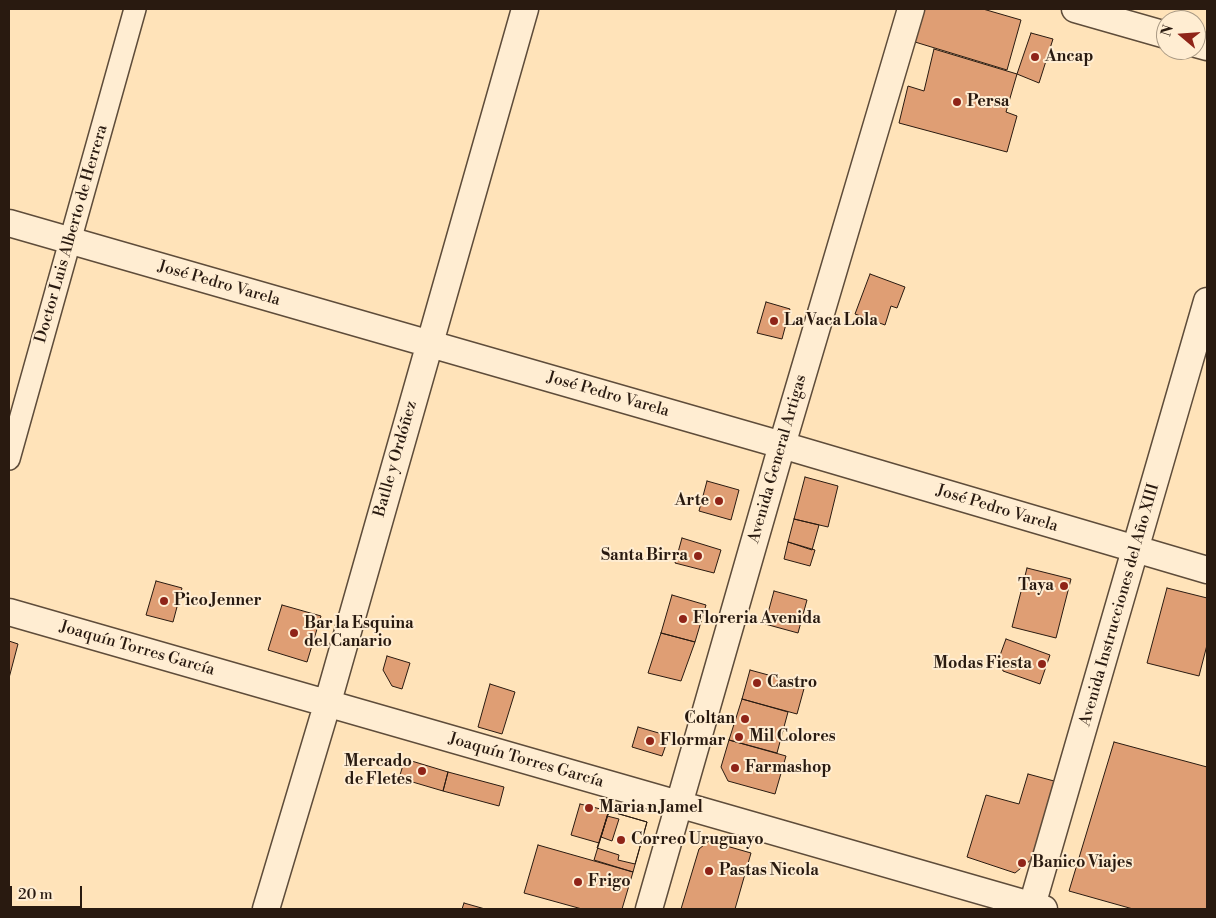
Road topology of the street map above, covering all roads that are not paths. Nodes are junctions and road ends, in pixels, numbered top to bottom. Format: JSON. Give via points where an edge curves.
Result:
{"nodes":[{"id":1,"x":135,"y":9,"type":"edge"},
{"id":2,"x":525,"y":9,"type":"edge"},
{"id":3,"x":911,"y":9,"type":"edge"},
{"id":4,"x":1075,"y":9,"type":"edge"},
{"id":5,"x":1156,"y":32,"type":"edge"},
{"id":6,"x":9,"y":223,"type":"edge"},
{"id":7,"x":70,"y":242,"type":"junction"},
{"id":8,"x":1207,"y":300,"type":"edge"},
{"id":9,"x":428,"y":344,"type":"junction"},
{"id":10,"x":782,"y":445,"type":"junction"},
{"id":11,"x":9,"y":458,"type":"edge"},
{"id":12,"x":1136,"y":550,"type":"junction"},
{"id":13,"x":1207,"y":570,"type":"edge"},
{"id":14,"x":9,"y":612,"type":"edge"},
{"id":15,"x":327,"y":705,"type":"junction"},
{"id":16,"x":678,"y":805,"type":"junction"},
{"id":17,"x":1036,"y":908,"type":"edge"},
{"id":18,"x":266,"y":909,"type":"edge"},
{"id":19,"x":648,"y":909,"type":"edge"}],
"edges":[{"from":1,"to":7,"type":"street","name":"Doctor Luis Alberto de Herrera"},
{"from":2,"to":9,"type":"street","name":"Batlle y Ordóñez"},
{"from":3,"to":10,"type":"street","name":"Avenida General Artigas"},
{"from":4,"to":5,"type":"street"},
{"from":6,"to":7,"type":"street","name":"José Pedro Varela"},
{"from":7,"to":9,"type":"street","name":"José Pedro Varela"},
{"from":7,"to":11,"type":"street","name":"Doctor Luis Alberto de Herrera"},
{"from":8,"to":12,"type":"street","name":"Avenida Instrucciones del Año XIII"},
{"from":9,"to":10,"type":"street","name":"José Pedro Varela"},
{"from":9,"to":15,"type":"street","name":"Batlle y Ordóñez"},
{"from":10,"to":12,"type":"street","name":"José Pedro Varela"},
{"from":10,"to":16,"type":"street","name":"Avenida General Artigas"},
{"from":12,"to":13,"type":"street","name":"José Pedro Varela"},
{"from":12,"to":17,"type":"street","name":"Avenida Instrucciones del Año XIII"},
{"from":14,"to":15,"type":"street","name":"Joaquín Torres García"},
{"from":15,"to":16,"type":"street","name":"Joaquín Torres García"},
{"from":15,"to":18,"type":"street","name":"Batlle y Ordóñez"},
{"from":16,"to":17,"type":"street","name":"Joaquín Torres García"},
{"from":16,"to":19,"type":"street","name":"Avenida General Artigas"}]}
